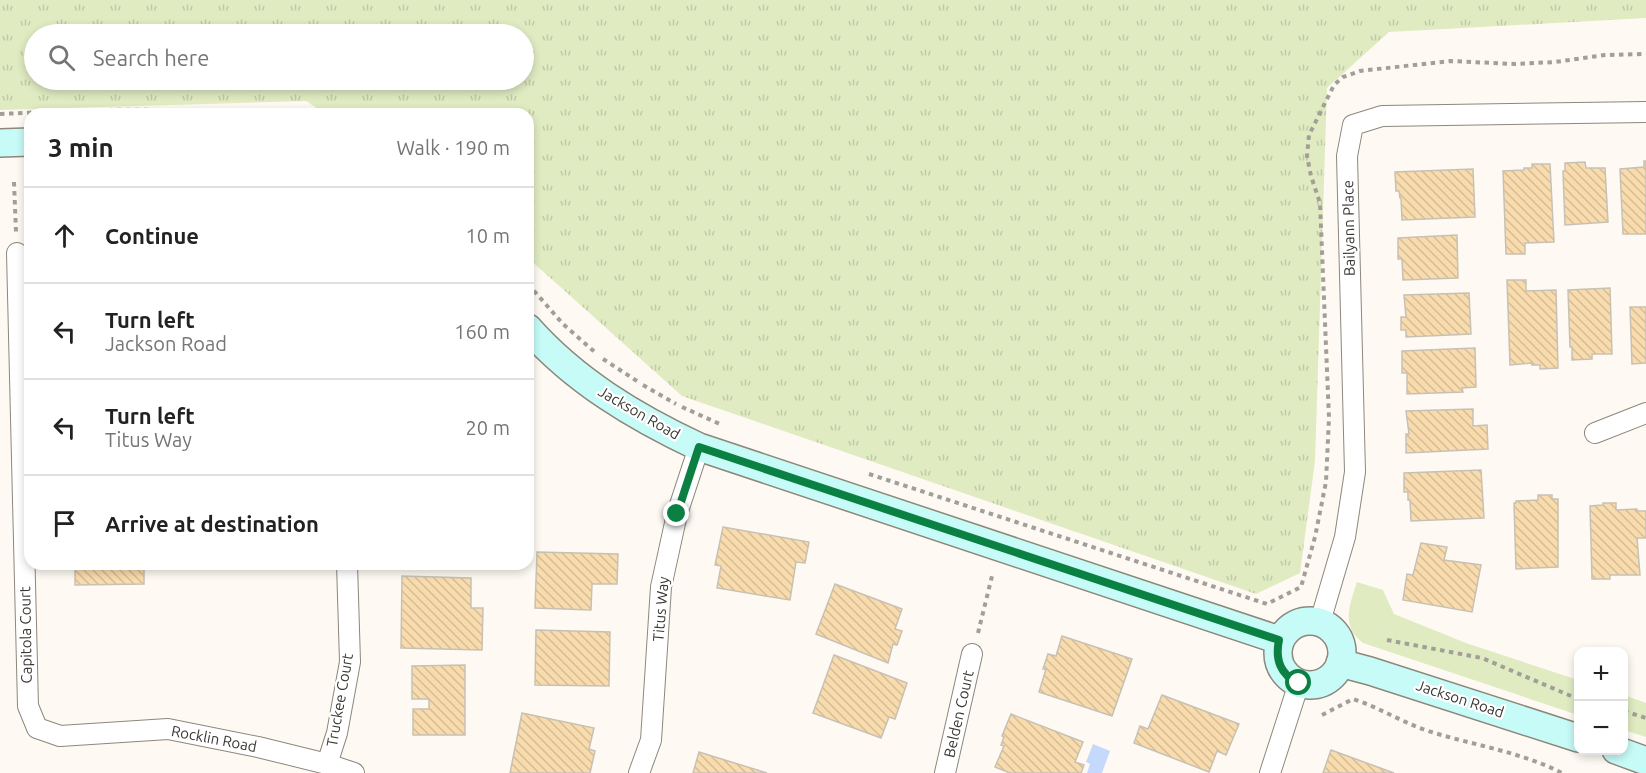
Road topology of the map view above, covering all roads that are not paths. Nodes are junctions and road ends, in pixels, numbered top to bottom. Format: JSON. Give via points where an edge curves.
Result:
{"nodes":[{"id":1,"x":1646,"y":112,"type":"edge"},
{"id":2,"x":24,"y":142,"type":"edge"},
{"id":3,"x":0,"y":143,"type":"edge"},
{"id":4,"x":17,"y":254,"type":"road end"},
{"id":5,"x":534,"y":334,"type":"edge"},
{"id":6,"x":1646,"y":413,"type":"edge"},
{"id":7,"x":1595,"y":433,"type":"dead end"},
{"id":8,"x":699,"y":447,"type":"junction"},
{"id":9,"x":24,"y":542,"type":"edge"},
{"id":10,"x":25,"y":570,"type":"edge"},
{"id":11,"x":346,"y":570,"type":"edge"},
{"id":12,"x":1320,"y":622,"type":"junction"},
{"id":13,"x":1279,"y":640,"type":"junction"},
{"id":14,"x":972,"y":654,"type":"road end"},
{"id":15,"x":1340,"y":663,"type":"junction"},
{"id":16,"x":1299,"y":683,"type":"junction"},
{"id":17,"x":37,"y":728,"type":"joint"},
{"id":18,"x":1574,"y":737,"type":"edge"},
{"id":19,"x":1628,"y":754,"type":"edge"},
{"id":20,"x":1646,"y":761,"type":"edge"},
{"id":21,"x":327,"y":764,"type":"junction"},
{"id":22,"x":354,"y":773,"type":"edge"},
{"id":23,"x":639,"y":773,"type":"edge"},
{"id":24,"x":945,"y":773,"type":"edge"},
{"id":25,"x":1270,"y":773,"type":"edge"}],
"edges":[{"from":1,"to":12,"type":"street","name":"Bailyann Place","via":[[1382,116],[1353,125],[1347,156],[1355,472],[1345,537]]},
{"from":2,"to":3,"type":"street"},
{"from":4,"to":9,"type":"street","name":"Capitola Court"},
{"from":5,"to":8,"type":"street","name":"Jackson Road","via":[[593,387],[645,420]]},
{"from":6,"to":7,"type":"street"},
{"from":8,"to":13,"type":"street","name":"Jackson Road"},
{"from":8,"to":23,"type":"street","name":"Titus Way","via":[[677,514],[661,588],[651,740]]},
{"from":10,"to":17,"type":"street","name":"Capitola Court","via":[[28,706]]},
{"from":11,"to":21,"type":"street","name":"Truckee Court","via":[[350,662]]},
{"from":12,"to":13,"type":"street","via":[[1294,624]]},
{"from":12,"to":15,"type":"street","via":[[1339,638]]},
{"from":13,"to":16,"type":"street","via":[[1278,662],[1283,672]]},
{"from":14,"to":24,"type":"street","name":"Belden Court"},
{"from":15,"to":16,"type":"street","via":[[1333,676],[1324,682]]},
{"from":15,"to":18,"type":"street","name":"Jackson Road"},
{"from":16,"to":25,"type":"street"},
{"from":17,"to":21,"type":"street","name":"Rocklin Road","via":[[60,736],[168,729]]},
{"from":19,"to":20,"type":"street"},
{"from":21,"to":22,"type":"street","name":"Rocklin Road"}]}
